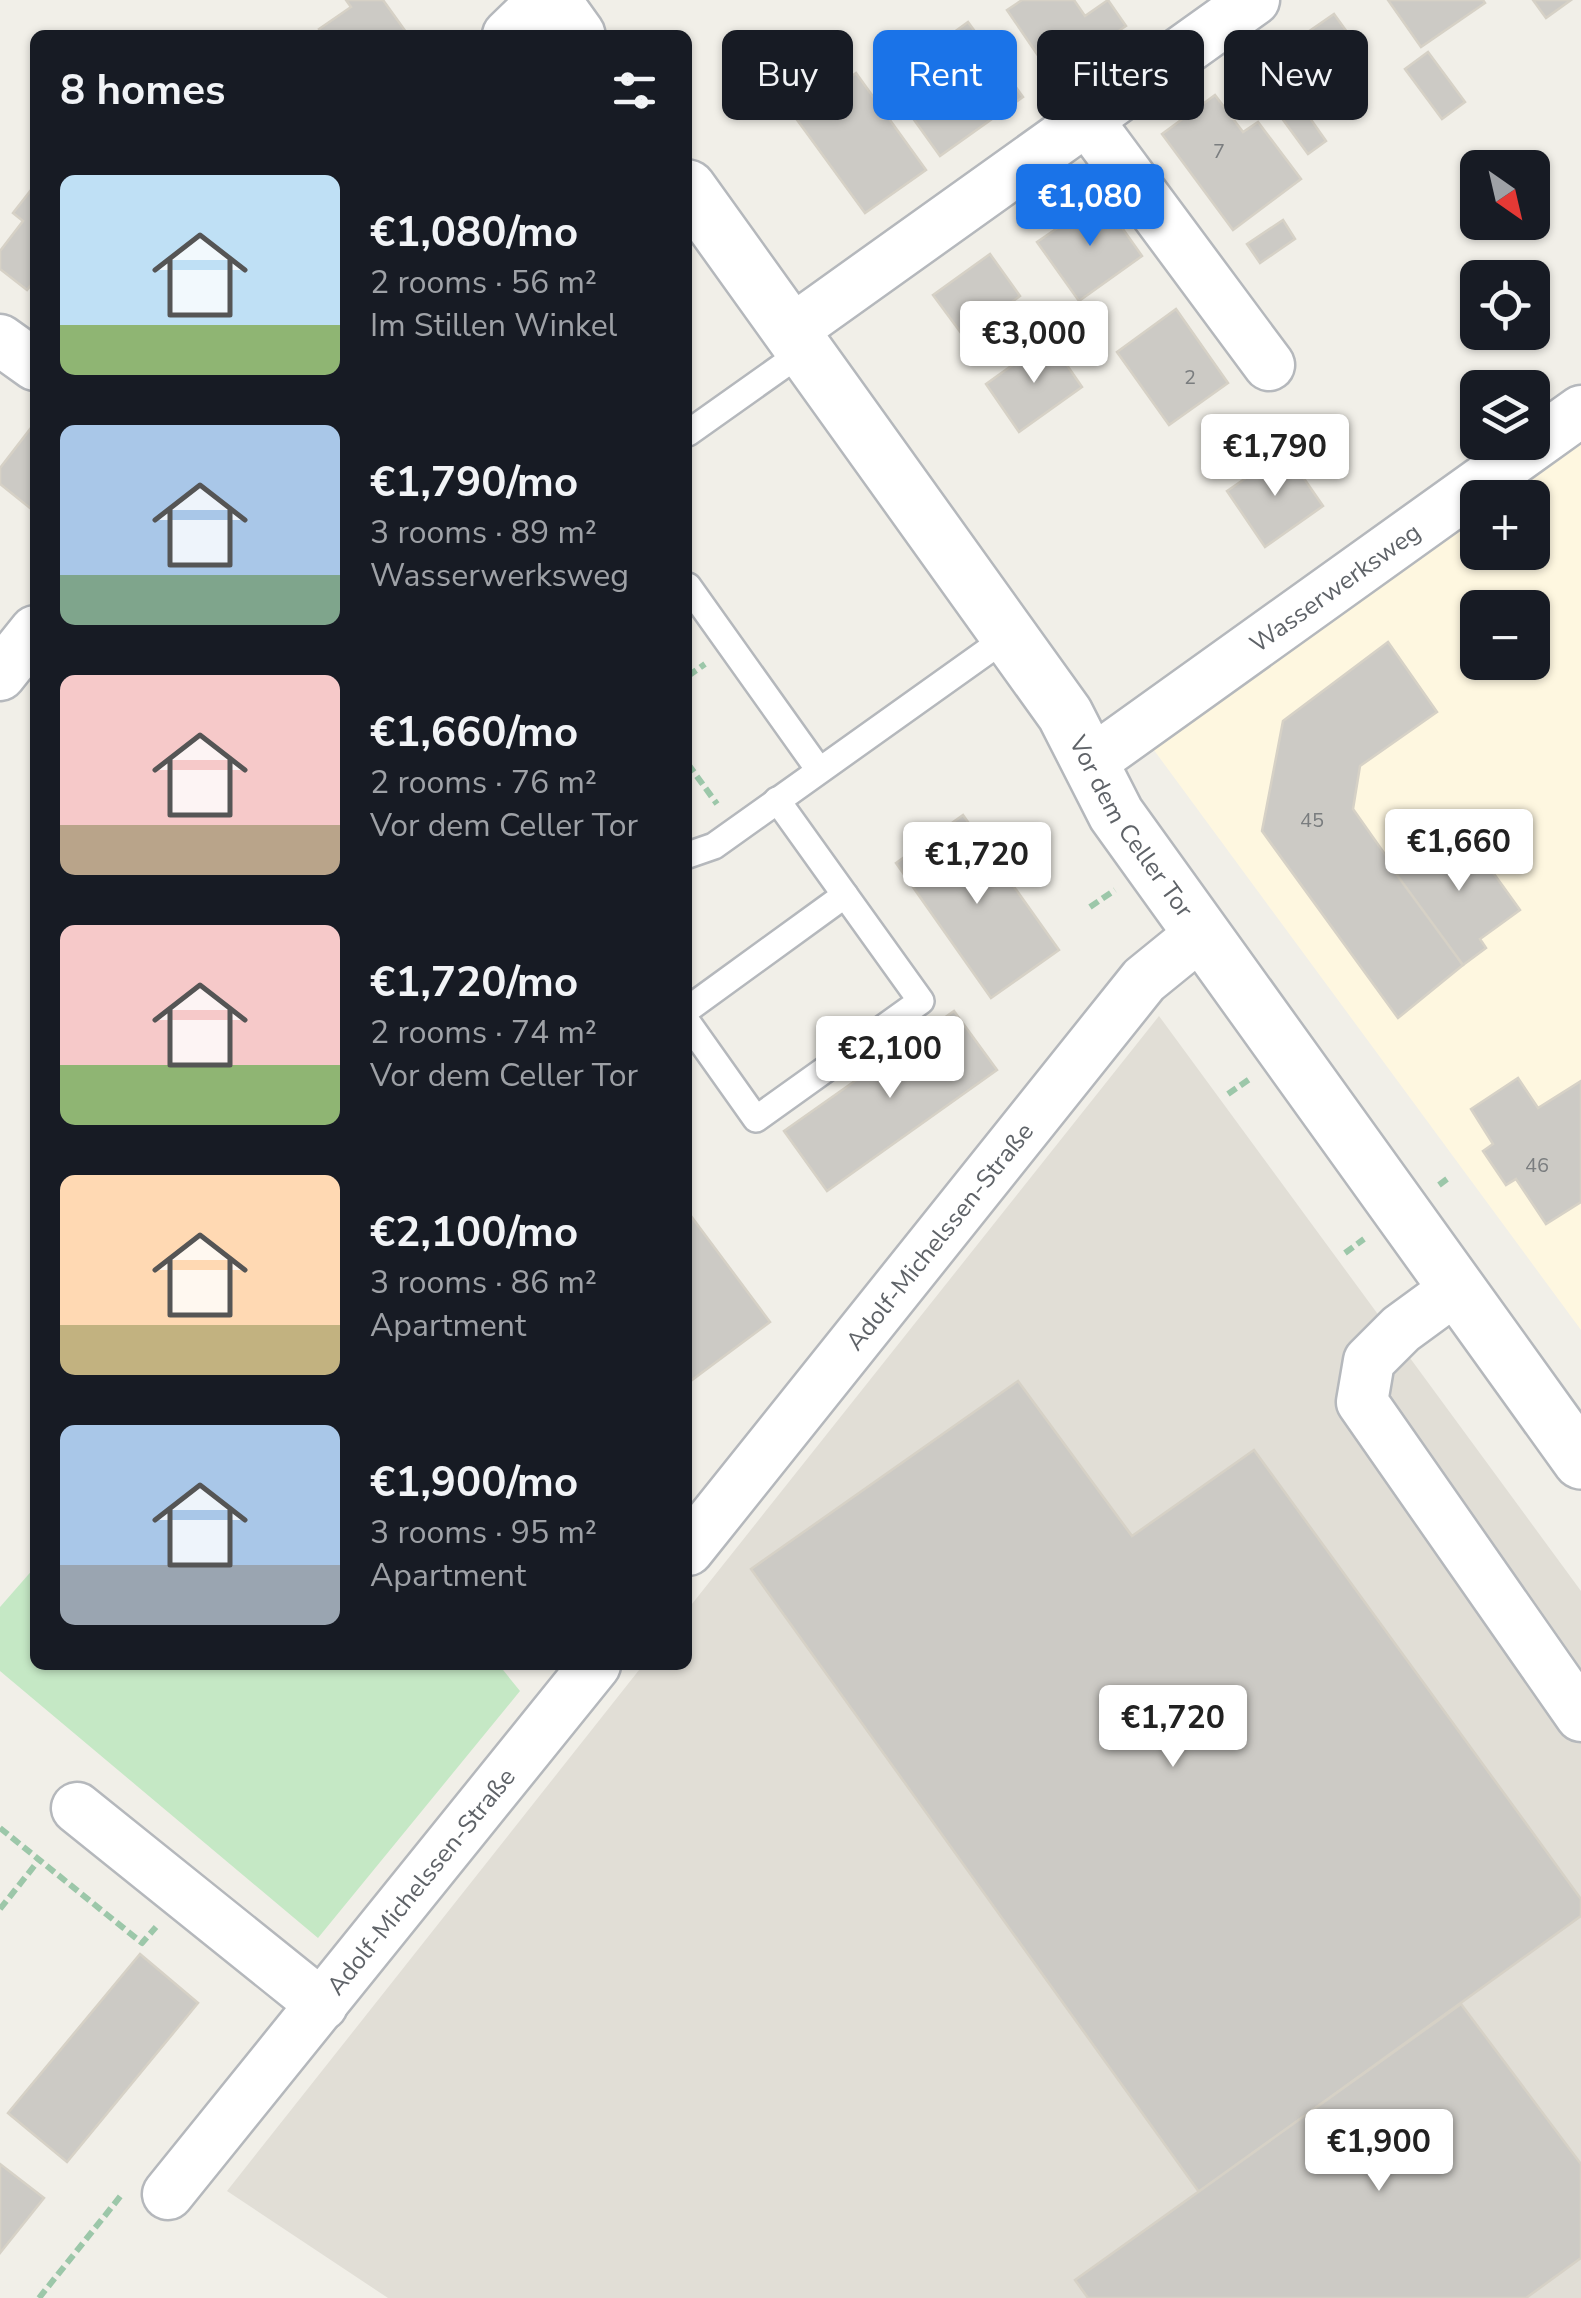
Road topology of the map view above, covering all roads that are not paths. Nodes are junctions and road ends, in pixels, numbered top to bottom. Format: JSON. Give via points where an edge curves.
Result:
{"nodes":[{"id":1,"x":544,"y":0,"type":"edge"},
{"id":2,"x":552,"y":0,"type":"edge"},
{"id":3,"x":1254,"y":0,"type":"edge"},
{"id":4,"x":513,"y":30,"type":"edge"},
{"id":5,"x":573,"y":30,"type":"edge"},
{"id":6,"x":1088,"y":122,"type":"junction"},
{"id":7,"x":692,"y":194,"type":"edge"},
{"id":8,"x":0,"y":340,"type":"edge"},
{"id":9,"x":798,"y":341,"type":"junction"},
{"id":10,"x":30,"y":361,"type":"edge"},
{"id":11,"x":1269,"y":365,"type":"dead end"},
{"id":12,"x":1581,"y":411,"type":"edge"},
{"id":13,"x":692,"y":431,"type":"edge"},
{"id":14,"x":692,"y":592,"type":"edge"},
{"id":15,"x":1010,"y":635,"type":"junction"},
{"id":16,"x":30,"y":637,"type":"edge"},
{"id":17,"x":0,"y":675,"type":"edge"},
{"id":18,"x":1090,"y":762,"type":"junction"},
{"id":19,"x":819,"y":770,"type":"junction"},
{"id":20,"x":777,"y":800,"type":"junction"},
{"id":21,"x":692,"y":854,"type":"edge"},
{"id":22,"x":845,"y":895,"type":"junction"},
{"id":23,"x":1203,"y":932,"type":"junction"},
{"id":24,"x":692,"y":1006,"type":"edge"},
{"id":25,"x":692,"y":1029,"type":"edge"},
{"id":26,"x":1457,"y":1288,"type":"junction"},
{"id":27,"x":1581,"y":1461,"type":"edge"},
{"id":28,"x":692,"y":1545,"type":"edge"},
{"id":29,"x":591,"y":1670,"type":"edge"},
{"id":30,"x":1581,"y":1716,"type":"edge"},
{"id":31,"x":77,"y":1808,"type":"dead end"},
{"id":32,"x":322,"y":2005,"type":"junction"},
{"id":33,"x":168,"y":2194,"type":"dead end"}],
"edges":[{"from":1,"to":4,"type":"street"},
{"from":2,"to":5,"type":"street"},
{"from":3,"to":6,"type":"street"},
{"from":6,"to":9,"type":"street"},
{"from":6,"to":11,"type":"street"},
{"from":7,"to":9,"type":"street","name":"Vor dem Celler Tor"},
{"from":8,"to":10,"type":"street"},
{"from":9,"to":13,"type":"lane"},
{"from":9,"to":15,"type":"street","name":"Vor dem Celler Tor"},
{"from":12,"to":18,"type":"street","name":"Wasserwerksweg"},
{"from":14,"to":19,"type":"lane"},
{"from":15,"to":18,"type":"street","name":"Vor dem Celler Tor"},
{"from":15,"to":19,"type":"lane"},
{"from":16,"to":17,"type":"street"},
{"from":18,"to":23,"type":"street","name":"Vor dem Celler Tor","via":[[1116,814]]},
{"from":19,"to":20,"type":"lane"},
{"from":20,"to":21,"type":"lane","via":[[714,846]]},
{"from":20,"to":22,"type":"lane"},
{"from":22,"to":24,"type":"lane"},
{"from":22,"to":25,"type":"lane","via":[[920,1001],[756,1119]]},
{"from":23,"to":26,"type":"street","name":"Vor dem Celler Tor"},
{"from":23,"to":28,"type":"street","name":"Adolf-Michelssen-Straße","via":[[1144,980]]},
{"from":26,"to":27,"type":"street","name":"Vor dem Celler Tor"},
{"from":26,"to":30,"type":"street","via":[[1369,1362],[1362,1402]]},
{"from":29,"to":32,"type":"street","name":"Adolf-Michelssen-Straße"},
{"from":31,"to":32,"type":"street","name":"Adolf-Michelssen-Straße"},
{"from":32,"to":33,"type":"street","name":"Adolf-Michelssen-Straße"}]}
